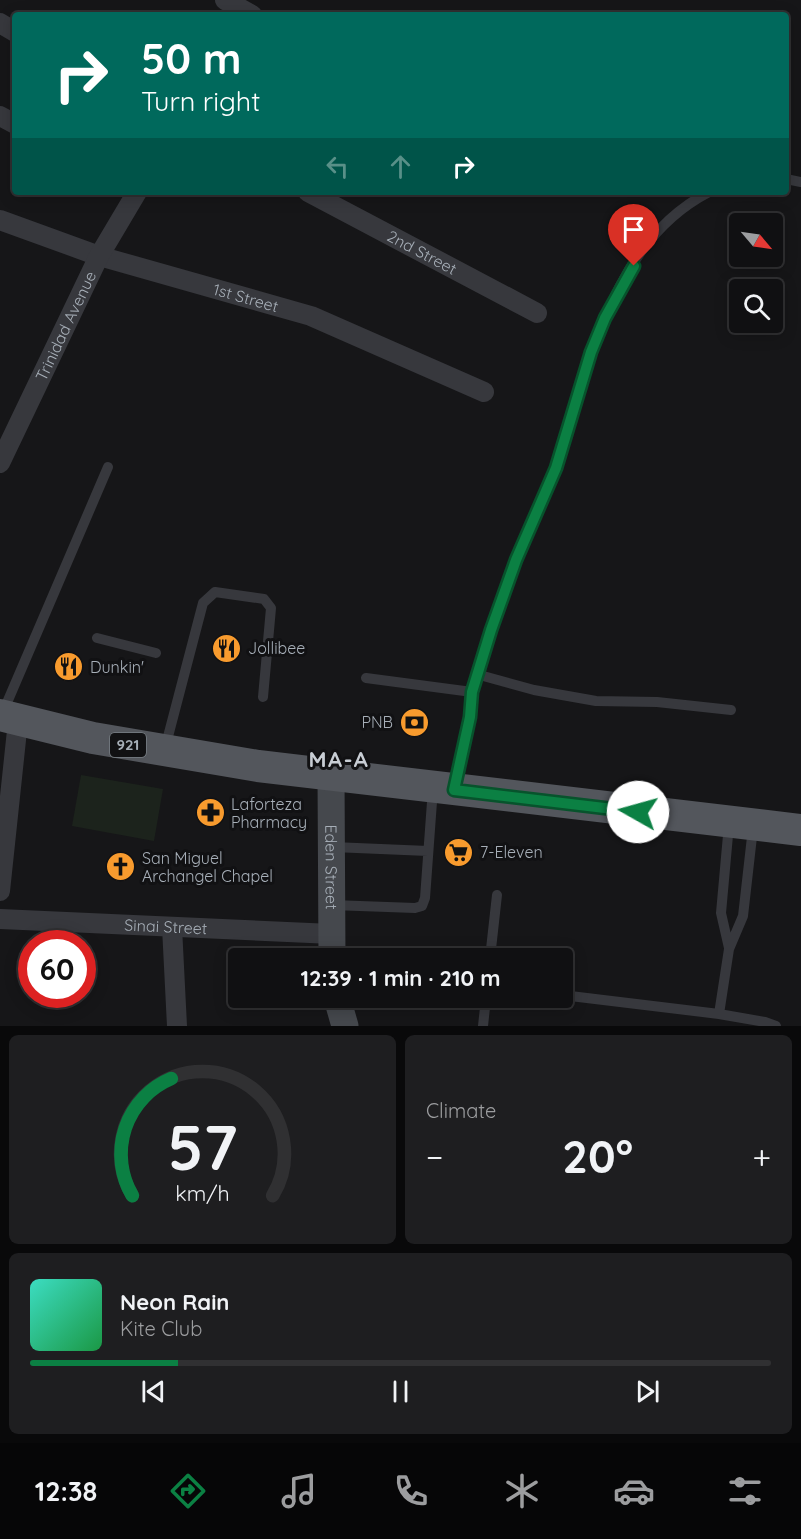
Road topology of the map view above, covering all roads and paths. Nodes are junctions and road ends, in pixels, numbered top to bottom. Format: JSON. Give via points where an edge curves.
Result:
{"nodes":[{"id":1,"x":225,"y":0,"type":"edge"},
{"id":2,"x":247,"y":10,"type":"edge"},
{"id":3,"x":135,"y":195,"type":"edge"},
{"id":4,"x":314,"y":195,"type":"edge"},
{"id":5,"x":703,"y":195,"type":"edge"},
{"id":6,"x":0,"y":220,"type":"edge"},
{"id":7,"x":99,"y":256,"type":"junction"},
{"id":8,"x":537,"y":313,"type":"dead end"},
{"id":9,"x":484,"y":392,"type":"dead end"},
{"id":10,"x":0,"y":463,"type":"edge"},
{"id":11,"x":108,"y":467,"type":"dead end"},
{"id":12,"x":97,"y":638,"type":"dead end"},
{"id":13,"x":156,"y":653,"type":"dead end"},
{"id":14,"x":476,"y":674,"type":"junction"},
{"id":15,"x":366,"y":678,"type":"dead end"},
{"id":16,"x":472,"y":692,"type":"junction"},
{"id":17,"x":263,"y":698,"type":"dead end"},
{"id":18,"x":731,"y":710,"type":"dead end"},
{"id":19,"x":7,"y":717,"type":"edge"},
{"id":20,"x":164,"y":751,"type":"junction"},
{"id":21,"x":331,"y":775,"type":"junction"},
{"id":22,"x":443,"y":789,"type":"junction"},
{"id":23,"x":742,"y":823,"type":"junction"},
{"id":24,"x":801,"y":830,"type":"edge"},
{"id":25,"x":331,"y":847,"type":"junction"},
{"id":26,"x":428,"y":851,"type":"junction"},
{"id":27,"x":0,"y":891,"type":"edge"},
{"id":28,"x":497,"y":895,"type":"dead end"},
{"id":29,"x":332,"y":905,"type":"junction"},
{"id":30,"x":0,"y":919,"type":"edge"},
{"id":31,"x":172,"y":927,"type":"junction"},
{"id":32,"x":311,"y":948,"type":"edge"},
{"id":33,"x":337,"y":948,"type":"edge"},
{"id":34,"x":491,"y":948,"type":"edge"},
{"id":35,"x":729,"y":949,"type":"junction"},
{"id":36,"x":573,"y":996,"type":"edge"},
{"id":37,"x":327,"y":1008,"type":"edge"},
{"id":38,"x":340,"y":1008,"type":"edge"},
{"id":39,"x":485,"y":1008,"type":"edge"},
{"id":40,"x":719,"y":1014,"type":"junction"},
{"id":41,"x":177,"y":1026,"type":"edge"},
{"id":42,"x":324,"y":1026,"type":"edge"},
{"id":43,"x":345,"y":1026,"type":"edge"},
{"id":44,"x":483,"y":1026,"type":"edge"},
{"id":45,"x":776,"y":1026,"type":"edge"}],
"edges":[{"from":1,"to":2,"type":"street"},
{"from":3,"to":7,"type":"street","name":"Trinidad Avenue"},
{"from":4,"to":8,"type":"street","name":"2nd Street"},
{"from":5,"to":14,"type":"lane","via":[[664,222],[644,248],[605,318],[550,486],[516,560]]},
{"from":6,"to":7,"type":"street","name":"1st Street"},
{"from":7,"to":9,"type":"street","name":"1st Street","via":[[311,316]]},
{"from":7,"to":10,"type":"street","name":"Trinidad Avenue"},
{"from":11,"to":19,"type":"lane"},
{"from":12,"to":13,"type":"lane"},
{"from":14,"to":16,"type":"lane"},
{"from":14,"to":18,"type":"lane","via":[[596,702],[657,702]]},
{"from":15,"to":16,"type":"lane"},
{"from":16,"to":22,"type":"lane","via":[[470,717]]},
{"from":17,"to":20,"type":"lane","via":[[269,602],[215,592],[203,603]]},
{"from":19,"to":20,"type":"main road","number":"921"},
{"from":19,"to":27,"type":"street"},
{"from":20,"to":21,"type":"main road","number":"921"},
{"from":21,"to":22,"type":"main road","number":"921"},
{"from":21,"to":25,"type":"main road","name":"Eden Street"},
{"from":22,"to":23,"type":"main road","number":"921"},
{"from":22,"to":26,"type":"lane"},
{"from":23,"to":24,"type":"main road","number":"921"},
{"from":23,"to":35,"type":"lane","via":[[743,916]]},
{"from":23,"to":35,"type":"lane","via":[[721,913]]},
{"from":25,"to":26,"type":"lane"},
{"from":25,"to":29,"type":"main road","name":"Eden Street"},
{"from":26,"to":29,"type":"lane","via":[[425,898],[418,908]]},
{"from":28,"to":34,"type":"lane"},
{"from":29,"to":33,"type":"main road","name":"Eden Street"},
{"from":30,"to":31,"type":"street","name":"Sinai Street"},
{"from":31,"to":32,"type":"street","name":"Sinai Street"},
{"from":31,"to":41,"type":"street"},
{"from":35,"to":40,"type":"lane"},
{"from":36,"to":40,"type":"lane"},
{"from":37,"to":42,"type":"main road"},
{"from":38,"to":43,"type":"main road"},
{"from":39,"to":44,"type":"lane"},
{"from":40,"to":45,"type":"lane"}]}
